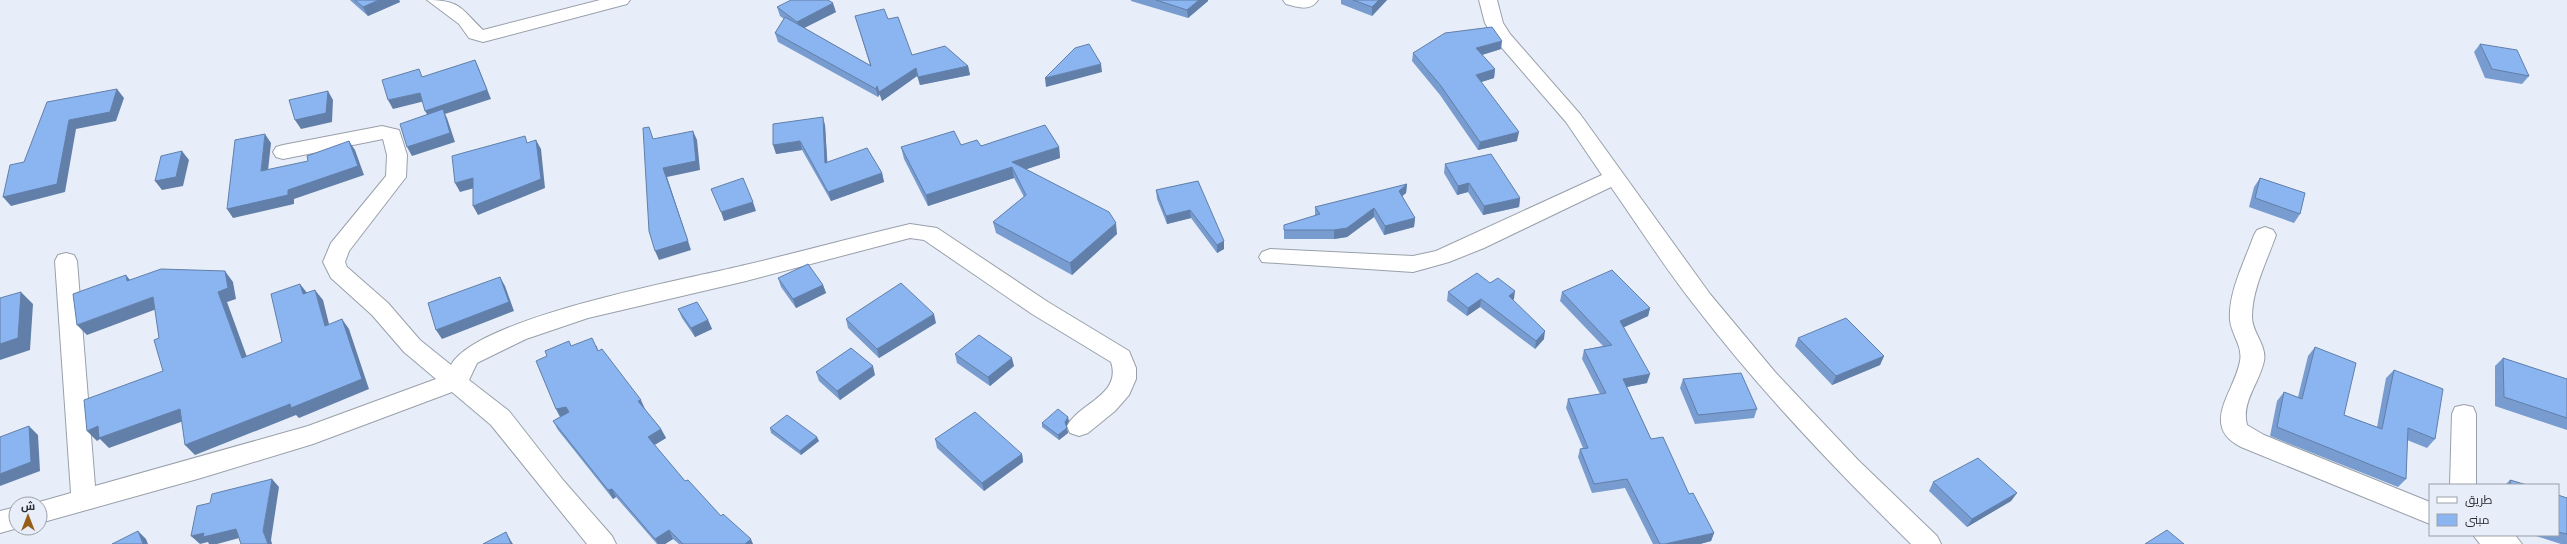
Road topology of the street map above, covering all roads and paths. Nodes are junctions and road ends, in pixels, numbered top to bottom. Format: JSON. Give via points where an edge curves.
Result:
{"nodes":[{"id":1,"x":436,"y":0,"type":"edge"},
{"id":2,"x":621,"y":0,"type":"edge"},
{"id":3,"x":1292,"y":0,"type":"edge"},
{"id":4,"x":1309,"y":0,"type":"edge"},
{"id":5,"x":1488,"y":0,"type":"edge"},
{"id":6,"x":283,"y":152,"type":"dead end"},
{"id":7,"x":1615,"y":178,"type":"junction"},
{"id":8,"x":2265,"y":235,"type":"dead end"},
{"id":9,"x":1270,"y":257,"type":"dead end"},
{"id":10,"x":66,"y":261,"type":"dead end"},
{"id":11,"x":457,"y":381,"type":"junction"},
{"id":12,"x":2464,"y":414,"type":"dead end"},
{"id":13,"x":1078,"y":426,"type":"dead end"},
{"id":14,"x":2463,"y":484,"type":"edge"},
{"id":15,"x":84,"y":501,"type":"junction"},
{"id":16,"x":48,"y":510,"type":"edge"},
{"id":17,"x":2429,"y":513,"type":"edge"},
{"id":18,"x":2489,"y":536,"type":"edge"},
{"id":19,"x":602,"y":544,"type":"edge"},
{"id":20,"x":1928,"y":544,"type":"edge"},
{"id":21,"x":2509,"y":544,"type":"edge"}],
"edges":[{"from":1,"to":2,"type":"street","via":[[465,20],[476,34],[483,36]]},
{"from":3,"to":4,"type":"street","via":[[1306,4]]},
{"from":5,"to":7,"type":"street","via":[[1494,23],[1503,37],[1573,118]]},
{"from":6,"to":11,"type":"street","via":[[382,132],[392,135],[397,154],[396,177],[339,248],[334,262],[339,272],[380,309],[412,346]]},
{"from":7,"to":9,"type":"street","via":[[1476,243],[1441,257],[1412,264]]},
{"from":7,"to":20,"type":"street","via":[[1702,300],[1767,378],[1848,467]]},
{"from":8,"to":17,"type":"street","via":[[2244,302],[2244,332],[2253,349],[2252,362],[2232,415],[2236,429],[2244,436],[2269,448]]},
{"from":10,"to":15,"type":"street"},
{"from":11,"to":13,"type":"street","via":[[469,356],[518,333],[584,310],[910,231],[929,233],[1040,308],[1121,356],[1126,366],[1119,394]]},
{"from":11,"to":15,"type":"street","via":[[313,434]]},
{"from":11,"to":19,"type":"street","via":[[500,418]]},
{"from":12,"to":14,"type":"street"},
{"from":15,"to":16,"type":"street"},
{"from":18,"to":21,"type":"street"}]}
